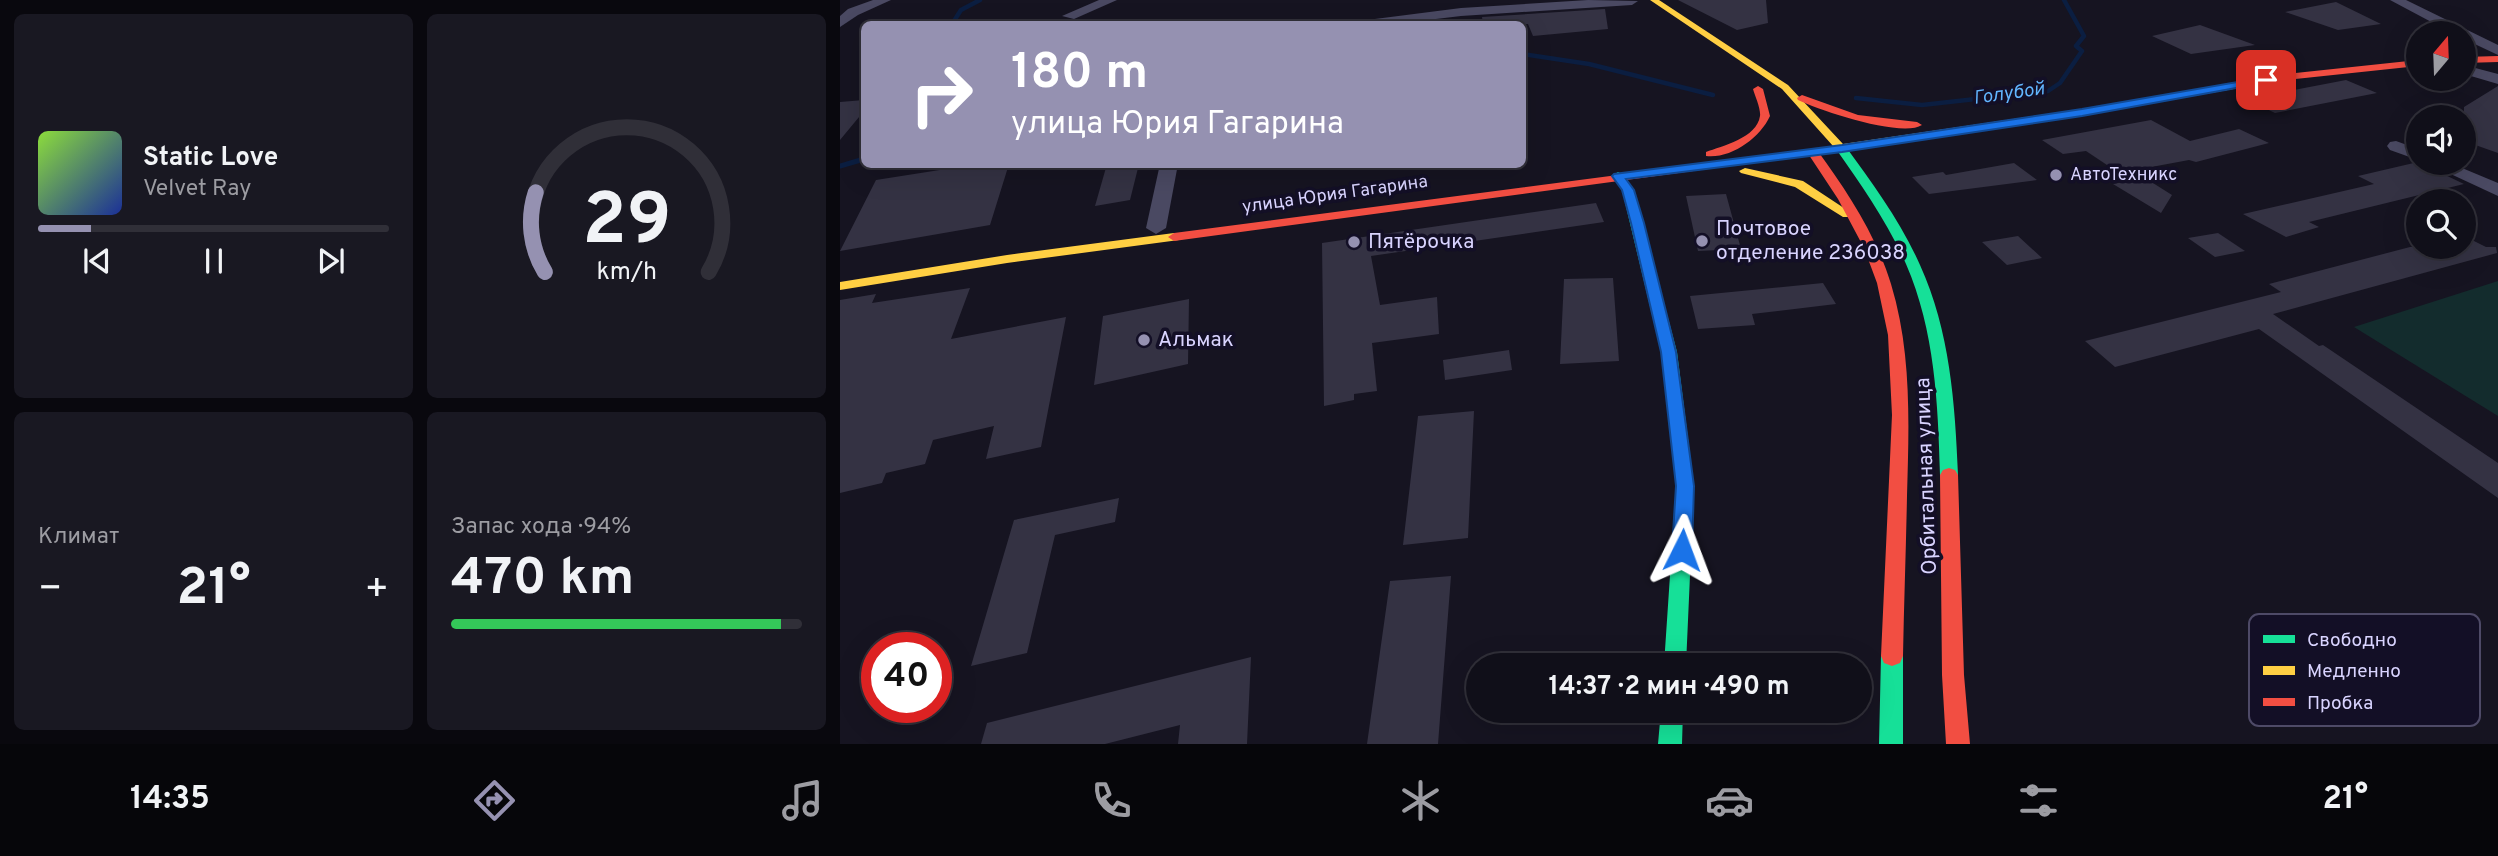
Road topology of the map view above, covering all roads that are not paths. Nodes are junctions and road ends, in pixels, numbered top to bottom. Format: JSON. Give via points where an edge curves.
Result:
{"nodes":[{"id":1,"x":885,"y":0,"type":"edge"},
{"id":2,"x":1111,"y":0,"type":"edge"},
{"id":3,"x":1654,"y":0,"type":"edge"},
{"id":4,"x":2396,"y":0,"type":"edge"},
{"id":5,"x":1631,"y":1,"type":"edge"},
{"id":6,"x":847,"y":13,"type":"edge"},
{"id":7,"x":1069,"y":16,"type":"dead end"},
{"id":8,"x":1390,"y":21,"type":"edge"},
{"id":9,"x":2437,"y":21,"type":"edge"},
{"id":10,"x":840,"y":23,"type":"edge"},
{"id":11,"x":2476,"y":40,"type":"edge"},
{"id":12,"x":2498,"y":51,"type":"edge"},
{"id":13,"x":2476,"y":52,"type":"edge"},
{"id":14,"x":2406,"y":55,"type":"edge"},
{"id":15,"x":2498,"y":60,"type":"edge"},
{"id":16,"x":2476,"y":61,"type":"edge"},
{"id":17,"x":2406,"y":63,"type":"edge"},
{"id":18,"x":2476,"y":73,"type":"edge"},
{"id":19,"x":2498,"y":79,"type":"edge"},
{"id":20,"x":1785,"y":87,"type":"junction"},
{"id":21,"x":1758,"y":89,"type":"junction"},
{"id":22,"x":1779,"y":111,"type":"dead end"},
{"id":23,"x":1917,"y":125,"type":"junction"},
{"id":24,"x":1931,"y":135,"type":"junction"},
{"id":25,"x":1837,"y":143,"type":"junction"},
{"id":26,"x":2396,"y":146,"type":"dead end"},
{"id":27,"x":1809,"y":147,"type":"junction"},
{"id":28,"x":2406,"y":150,"type":"edge"},
{"id":29,"x":1710,"y":154,"type":"junction"},
{"id":30,"x":1692,"y":167,"type":"junction"},
{"id":31,"x":1168,"y":168,"type":"edge"},
{"id":32,"x":2464,"y":175,"type":"edge"},
{"id":33,"x":1618,"y":176,"type":"junction"},
{"id":34,"x":2498,"y":190,"type":"edge"},
{"id":35,"x":1875,"y":192,"type":"junction"},
{"id":36,"x":1863,"y":226,"type":"junction"},
{"id":37,"x":1156,"y":228,"type":"junction"},
{"id":38,"x":840,"y":275,"type":"edge"},
{"id":39,"x":840,"y":286,"type":"edge"},
{"id":40,"x":1676,"y":653,"type":"edge"},
{"id":41,"x":1671,"y":723,"type":"edge"},
{"id":42,"x":1670,"y":744,"type":"edge"},
{"id":43,"x":1891,"y":744,"type":"edge"},
{"id":44,"x":1958,"y":744,"type":"edge"}],
"edges":[{"from":1,"to":6,"type":"street"},
{"from":2,"to":7,"type":"street"},
{"from":3,"to":20,"type":"main road"},
{"from":4,"to":9,"type":"street"},
{"from":5,"to":8,"type":"street"},
{"from":5,"to":21,"type":"main road","via":[[1679,29]]},
{"from":6,"to":10,"type":"street"},
{"from":11,"to":12,"type":"street"},
{"from":12,"to":13,"type":"main road"},
{"from":14,"to":23,"type":"main road","name":"улица Юрия Гагарина","via":[[2293,65]]},
{"from":15,"to":16,"type":"main road"},
{"from":17,"to":24,"type":"main road","name":"улица Юрия Гагарина","via":[[2290,76]]},
{"from":18,"to":19,"type":"street"},
{"from":20,"to":23,"type":"main road","via":[[1816,106],[1847,117]]},
{"from":20,"to":25,"type":"main road","name":"Орбитальная улица"},
{"from":21,"to":22,"type":"main road"},
{"from":21,"to":29,"type":"main road","via":[[1763,124],[1740,144]]},
{"from":23,"to":25,"type":"main road","name":"улица Юрия Гагарина"},
{"from":24,"to":25,"type":"main road","name":"улица Юрия Гагарина"},
{"from":24,"to":35,"type":"main road","via":[[1882,153],[1874,161]]},
{"from":25,"to":27,"type":"main road","name":"улица Юрия Гагарина"},
{"from":25,"to":35,"type":"main road","name":"Орбитальная улица"},
{"from":26,"to":28,"type":"street"},
{"from":27,"to":29,"type":"main road","name":"улица Юрия Гагарина"},
{"from":27,"to":30,"type":"main road","name":"улица Юрия Гагарина"},
{"from":27,"to":36,"type":"main road","name":"Орбитальная улица"},
{"from":29,"to":37,"type":"main road","name":"улица Юрия Гагарина"},
{"from":30,"to":33,"type":"main road","name":"улица Юрия Гагарина"},
{"from":30,"to":36,"type":"main road","via":[[1792,180],[1827,198]]},
{"from":31,"to":37,"type":"street"},
{"from":32,"to":34,"type":"street"},
{"from":33,"to":39,"type":"main road","name":"улица Юрия Гагарина"},
{"from":33,"to":40,"type":"main road","via":[[1628,190],[1669,352],[1685,486]]},
{"from":35,"to":44,"type":"main road","name":"Орбитальная улица","via":[[1917,265],[1944,364]]},
{"from":36,"to":43,"type":"main road","name":"Орбитальная улица","via":[[1891,305],[1901,377]]},
{"from":37,"to":38,"type":"main road","name":"улица Юрия Гагарина"},
{"from":41,"to":42,"type":"main road"}]}
